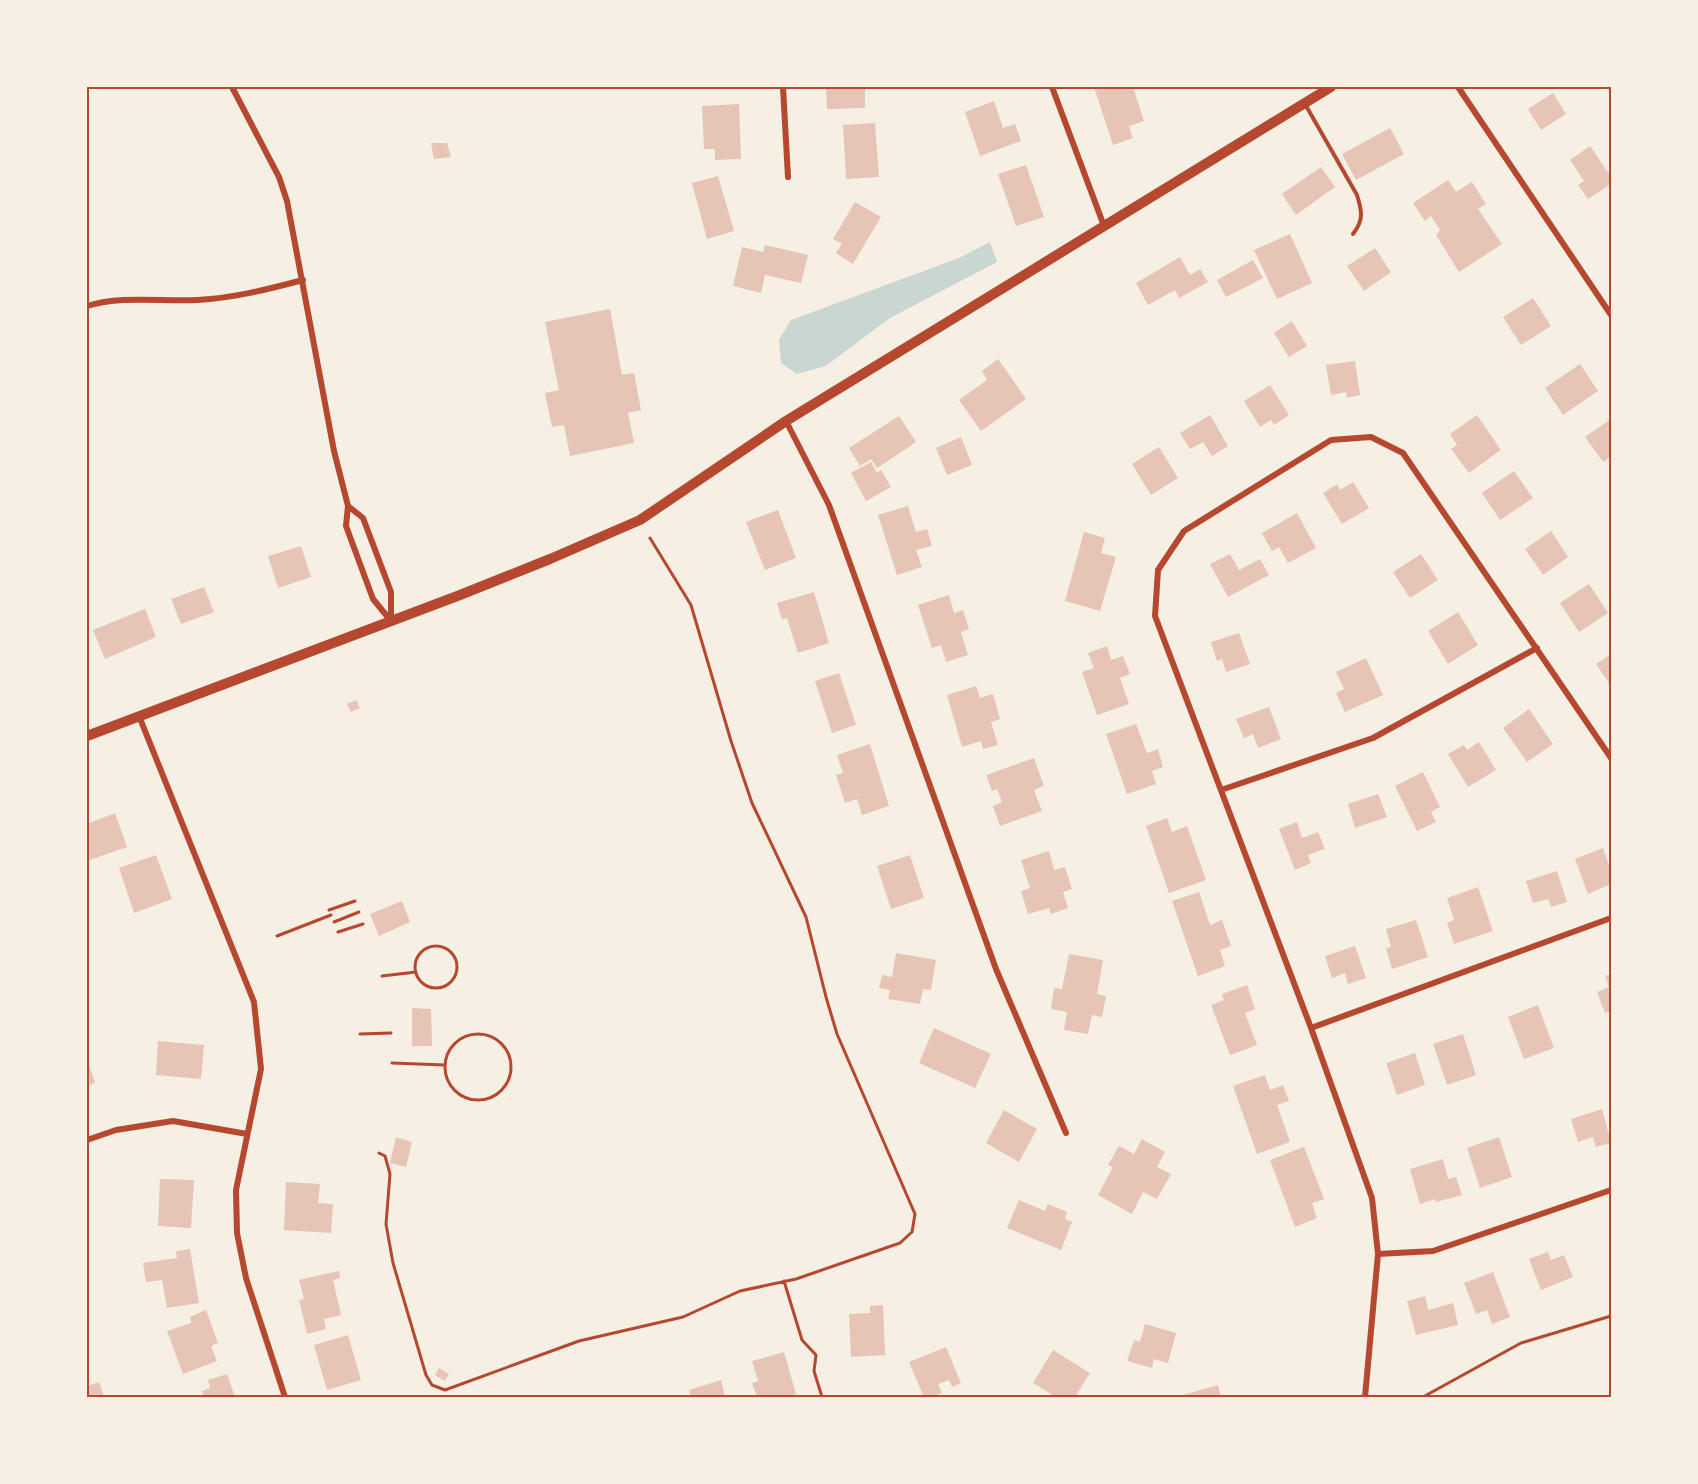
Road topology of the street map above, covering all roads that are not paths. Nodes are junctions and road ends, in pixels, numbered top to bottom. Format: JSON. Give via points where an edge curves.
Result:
{"nodes":[{"id":1,"x":232,"y":87,"type":"edge"},
{"id":2,"x":783,"y":87,"type":"edge"},
{"id":3,"x":1052,"y":87,"type":"edge"},
{"id":4,"x":1330,"y":87,"type":"edge"},
{"id":5,"x":1458,"y":87,"type":"edge"},
{"id":6,"x":1304,"y":103,"type":"junction"},
{"id":7,"x":788,"y":177,"type":"dead end"},
{"id":8,"x":1104,"y":226,"type":"junction"},
{"id":9,"x":1353,"y":234,"type":"dead end"},
{"id":10,"x":303,"y":280,"type":"junction"},
{"id":11,"x":87,"y":306,"type":"edge"},
{"id":12,"x":1611,"y":315,"type":"edge"},
{"id":13,"x":786,"y":421,"type":"junction"},
{"id":14,"x":348,"y":507,"type":"junction"},
{"id":15,"x":391,"y":621,"type":"junction"},
{"id":16,"x":1537,"y":648,"type":"junction"},
{"id":17,"x":140,"y":716,"type":"junction"},
{"id":18,"x":87,"y":736,"type":"edge"},
{"id":19,"x":1611,"y":758,"type":"edge"},
{"id":20,"x":1221,"y":790,"type":"junction"},
{"id":21,"x":1611,"y":918,"type":"edge"},
{"id":22,"x":1311,"y":1028,"type":"junction"},
{"id":23,"x":1066,"y":1133,"type":"dead end"},
{"id":24,"x":247,"y":1134,"type":"junction"},
{"id":25,"x":87,"y":1140,"type":"edge"},
{"id":26,"x":1611,"y":1190,"type":"edge"},
{"id":27,"x":1378,"y":1254,"type":"junction"},
{"id":28,"x":285,"y":1397,"type":"edge"},
{"id":29,"x":1365,"y":1397,"type":"edge"}],
"edges":[{"from":1,"to":10,"type":"street","via":[[279,177]]},
{"from":2,"to":7,"type":"street"},
{"from":3,"to":8,"type":"street"},
{"from":4,"to":6,"type":"street"},
{"from":5,"to":12,"type":"street"},
{"from":6,"to":8,"type":"street"},
{"from":6,"to":9,"type":"lane","via":[[1357,195],[1362,211]]},
{"from":8,"to":13,"type":"street"},
{"from":10,"to":11,"type":"street","via":[[231,297]]},
{"from":10,"to":14,"type":"street"},
{"from":13,"to":15,"type":"street","via":[[640,520]]},
{"from":13,"to":23,"type":"street","via":[[829,505],[996,969]]},
{"from":14,"to":15,"type":"street","via":[[346,526],[373,599]]},
{"from":14,"to":15,"type":"street","via":[[363,518],[391,592]]},
{"from":15,"to":17,"type":"street"},
{"from":16,"to":19,"type":"street"},
{"from":16,"to":20,"type":"street","via":[[1373,738]]},
{"from":16,"to":20,"type":"street","via":[[1403,453],[1371,438],[1331,440],[1184,531],[1158,570],[1155,616]]},
{"from":17,"to":18,"type":"street"},
{"from":17,"to":24,"type":"street","via":[[254,1002],[261,1069]]},
{"from":20,"to":22,"type":"street"},
{"from":21,"to":22,"type":"street"},
{"from":22,"to":27,"type":"street","via":[[1372,1198]]},
{"from":24,"to":25,"type":"street","via":[[173,1121],[116,1130]]},
{"from":24,"to":28,"type":"street","via":[[236,1190],[237,1233],[246,1278]]},
{"from":26,"to":27,"type":"street","via":[[1433,1251]]},
{"from":27,"to":29,"type":"street"}]}
